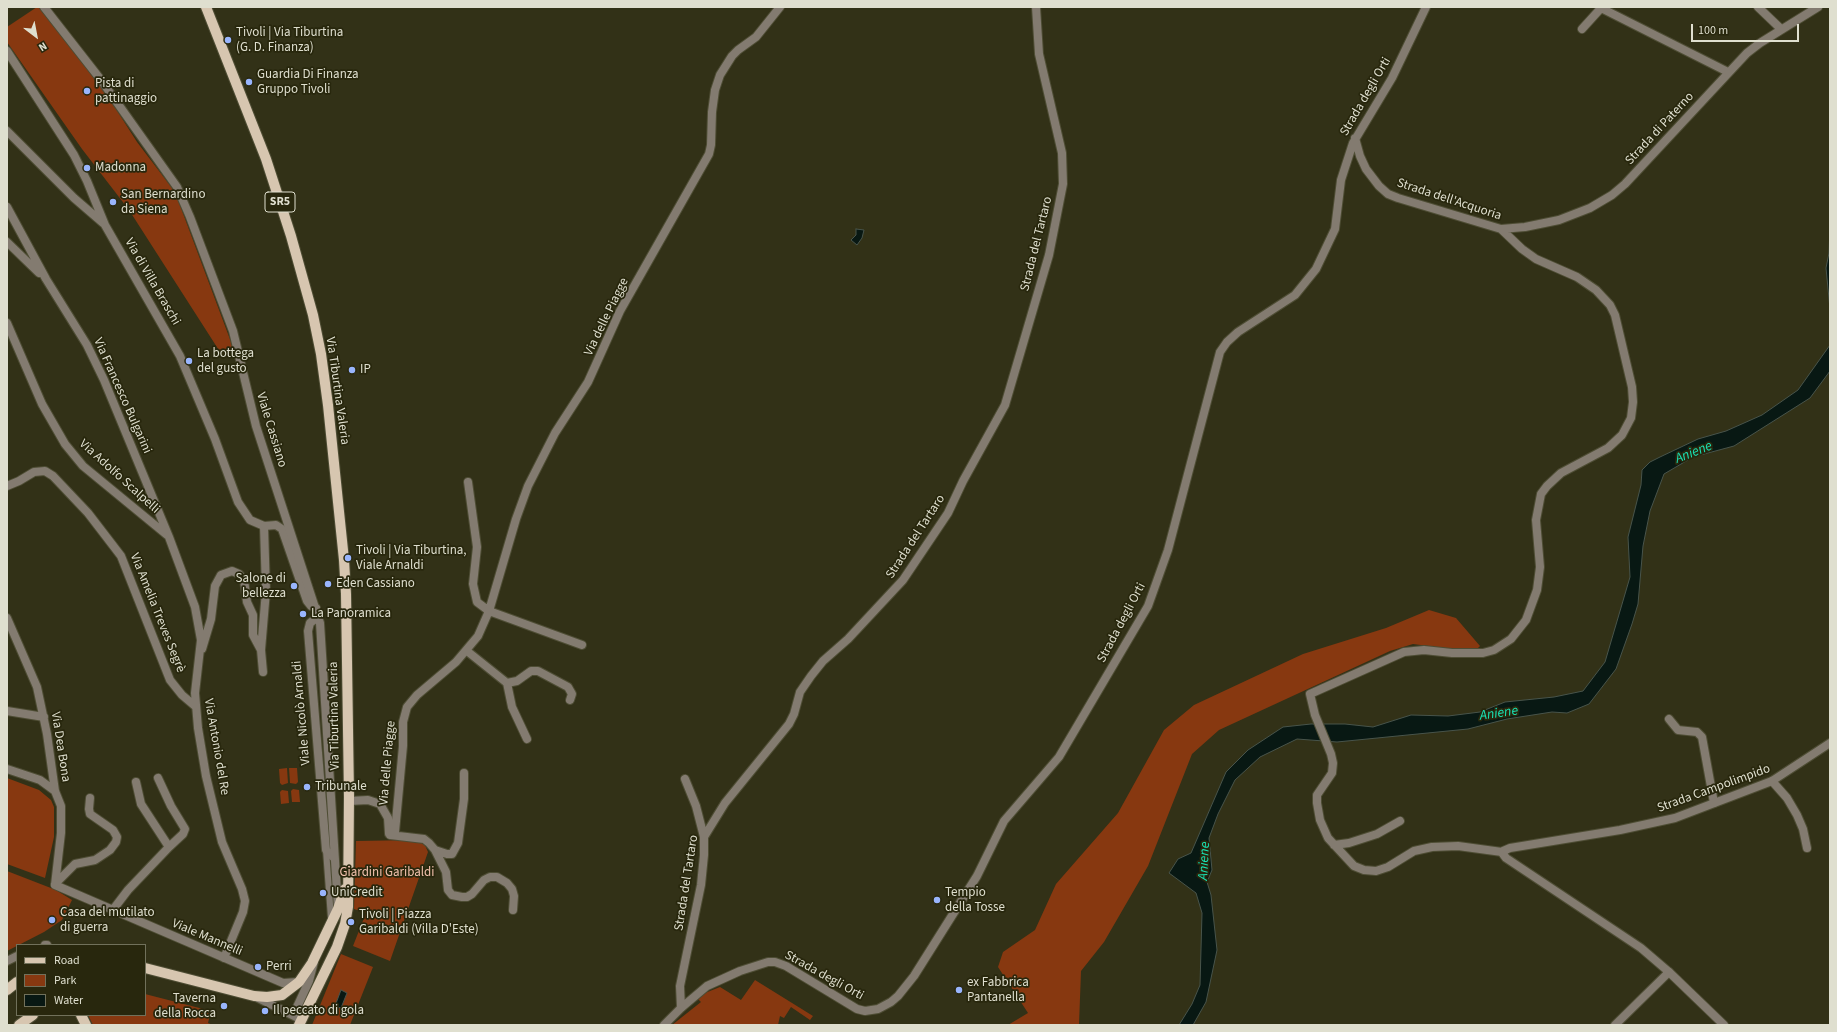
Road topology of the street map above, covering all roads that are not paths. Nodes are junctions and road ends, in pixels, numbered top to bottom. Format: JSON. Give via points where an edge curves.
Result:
{"nodes":[{"id":1,"x":44,"y":7,"type":"edge"},
{"id":2,"x":206,"y":7,"type":"edge"},
{"id":3,"x":780,"y":7,"type":"edge"},
{"id":4,"x":1036,"y":7,"type":"edge"},
{"id":5,"x":1426,"y":7,"type":"edge"},
{"id":6,"x":1758,"y":7,"type":"edge"},
{"id":7,"x":1818,"y":7,"type":"edge"},
{"id":8,"x":1601,"y":8,"type":"edge"},
{"id":9,"x":1582,"y":29,"type":"dead end"},
{"id":10,"x":1781,"y":29,"type":"junction"},
{"id":11,"x":7,"y":51,"type":"edge"},
{"id":12,"x":1728,"y":72,"type":"junction"},
{"id":13,"x":7,"y":131,"type":"edge"},
{"id":14,"x":1355,"y":138,"type":"junction"},
{"id":15,"x":7,"y":207,"type":"edge"},
{"id":16,"x":105,"y":225,"type":"junction"},
{"id":17,"x":1501,"y":229,"type":"junction"},
{"id":18,"x":7,"y":242,"type":"edge"},
{"id":19,"x":46,"y":279,"type":"junction"},
{"id":20,"x":7,"y":323,"type":"edge"},
{"id":21,"x":468,"y":482,"type":"dead end"},
{"id":22,"x":7,"y":486,"type":"edge"},
{"id":23,"x":264,"y":526,"type":"junction"},
{"id":24,"x":169,"y":537,"type":"junction"},
{"id":25,"x":317,"y":612,"type":"junction"},
{"id":26,"x":490,"y":612,"type":"junction"},
{"id":27,"x":7,"y":618,"type":"edge"},
{"id":28,"x":582,"y":645,"type":"dead end"},
{"id":29,"x":261,"y":650,"type":"junction"},
{"id":30,"x":467,"y":651,"type":"junction"},
{"id":31,"x":200,"y":653,"type":"junction"},
{"id":32,"x":263,"y":672,"type":"dead end"},
{"id":33,"x":507,"y":683,"type":"junction"},
{"id":34,"x":570,"y":700,"type":"dead end"},
{"id":35,"x":195,"y":706,"type":"junction"},
{"id":36,"x":7,"y":711,"type":"edge"},
{"id":37,"x":44,"y":717,"type":"junction"},
{"id":38,"x":1669,"y":719,"type":"dead end"},
{"id":39,"x":527,"y":739,"type":"dead end"},
{"id":40,"x":1830,"y":742,"type":"edge"},
{"id":41,"x":7,"y":769,"type":"edge"},
{"id":42,"x":464,"y":773,"type":"dead end"},
{"id":43,"x":158,"y":778,"type":"dead end"},
{"id":44,"x":685,"y":779,"type":"dead end"},
{"id":45,"x":1772,"y":781,"type":"junction"},
{"id":46,"x":136,"y":782,"type":"dead end"},
{"id":47,"x":55,"y":791,"type":"junction"},
{"id":48,"x":90,"y":798,"type":"dead end"},
{"id":49,"x":348,"y":799,"type":"junction"},
{"id":50,"x":1714,"y":803,"type":"junction"},
{"id":51,"x":1400,"y":821,"type":"dead end"},
{"id":52,"x":390,"y":835,"type":"junction"},
{"id":53,"x":704,"y":837,"type":"junction"},
{"id":54,"x":1334,"y":845,"type":"junction"},
{"id":55,"x":169,"y":847,"type":"junction"},
{"id":56,"x":1807,"y":848,"type":"dead end"},
{"id":57,"x":326,"y":850,"type":"junction"},
{"id":58,"x":435,"y":850,"type":"junction"},
{"id":59,"x":1502,"y":852,"type":"junction"},
{"id":60,"x":334,"y":858,"type":"junction"},
{"id":61,"x":348,"y":882,"type":"junction"},
{"id":62,"x":55,"y":885,"type":"junction"},
{"id":63,"x":338,"y":908,"type":"junction"},
{"id":64,"x":513,"y":910,"type":"dead end"},
{"id":65,"x":112,"y":911,"type":"junction"},
{"id":66,"x":332,"y":922,"type":"junction"},
{"id":67,"x":338,"y":942,"type":"junction"},
{"id":68,"x":320,"y":948,"type":"junction"},
{"id":69,"x":16,"y":956,"type":"edge"},
{"id":70,"x":224,"y":958,"type":"junction"},
{"id":71,"x":314,"y":959,"type":"junction"},
{"id":72,"x":7,"y":961,"type":"edge"},
{"id":73,"x":146,"y":968,"type":"edge"},
{"id":74,"x":1668,"y":972,"type":"junction"},
{"id":75,"x":285,"y":989,"type":"junction"},
{"id":76,"x":254,"y":996,"type":"junction"},
{"id":77,"x":681,"y":1008,"type":"junction"},
{"id":78,"x":32,"y":1016,"type":"edge"},
{"id":79,"x":82,"y":1016,"type":"edge"},
{"id":80,"x":302,"y":1019,"type":"edge"},
{"id":81,"x":19,"y":1025,"type":"edge"},
{"id":82,"x":86,"y":1025,"type":"edge"},
{"id":83,"x":664,"y":1025,"type":"edge"},
{"id":84,"x":1615,"y":1025,"type":"edge"},
{"id":85,"x":1724,"y":1025,"type":"edge"}],
"edges":[{"from":1,"to":25,"type":"street","name":"Viale Cassiano","via":[[121,108],[174,182],[184,201],[232,331],[256,426]]},
{"from":2,"to":49,"type":"main road","name":"Via Tiburtina Valeria","number":"SR5","via":[[277,192],[313,315],[321,354],[345,578]]},
{"from":3,"to":26,"type":"street","name":"Via delle Piagge","via":[[756,37],[732,56],[720,75],[715,90],[709,154],[620,311],[588,382],[556,433],[528,486]]},
{"from":4,"to":53,"type":"street","name":"Strada del Tartaro","via":[[1039,58],[1062,153],[1063,184],[1049,255],[1005,405],[948,513],[903,580],[811,676],[800,692],[788,726],[725,803]]},
{"from":5,"to":14,"type":"street","name":"Strada degli Orti","via":[[1392,78]]},
{"from":6,"to":10,"type":"street"},
{"from":7,"to":10,"type":"street","name":"Strada di Paterno"},
{"from":8,"to":9,"type":"street"},
{"from":8,"to":12,"type":"street"},
{"from":10,"to":12,"type":"street","name":"Strada di Paterno","via":[[1749,50]]},
{"from":11,"to":16,"type":"street","name":"Via di Villa Braschi","via":[[74,155]]},
{"from":12,"to":17,"type":"street","name":"Strada di Paterno","via":[[1612,195],[1590,208],[1559,220]]},
{"from":13,"to":16,"type":"street"},
{"from":14,"to":17,"type":"street","name":"Strada dell'Acquoria","via":[[1366,169],[1388,194]]},
{"from":14,"to":77,"type":"street","name":"Strada degli Orti","via":[[1341,180],[1335,229],[1316,269],[1295,295],[1238,332],[1220,352],[1168,550],[1148,606],[1060,757],[1004,821],[977,876],[914,976],[891,1002],[878,1009],[865,1011],[857,1009],[786,966],[768,962],[709,985]]},
{"from":15,"to":19,"type":"street","name":"Via Francesco Bulgarini"},
{"from":16,"to":23,"type":"street","name":"Via di Villa Braschi","via":[[180,356],[238,502],[250,520]]},
{"from":17,"to":54,"type":"street","name":"Strada dell'Acquoria","via":[[1539,262],[1590,284],[1610,305],[1616,320],[1632,390],[1629,425],[1615,443],[1561,472],[1543,491],[1536,520],[1540,567],[1537,590],[1526,620],[1511,639],[1483,653],[1424,650],[1404,652],[1310,694],[1314,715],[1332,757],[1333,768],[1318,792],[1317,800],[1322,826]]},
{"from":18,"to":19,"type":"street"},
{"from":19,"to":24,"type":"street","name":"Via Francesco Bulgarini","via":[[87,345],[104,380]]},
{"from":20,"to":24,"type":"street","name":"Via Adolfo Scalpelli","via":[[40,400],[65,444],[84,466]]},
{"from":21,"to":26,"type":"street","via":[[477,547],[473,590],[479,604]]},
{"from":22,"to":35,"type":"street","name":"Via Amelia Treves Segrè","via":[[34,472],[45,471],[88,513],[121,556],[170,680]]},
{"from":23,"to":25,"type":"street","name":"Via di Villa Braschi","via":[[276,525],[282,529],[308,603]]},
{"from":23,"to":29,"type":"street","via":[[266,591]]},
{"from":24,"to":31,"type":"street","name":"Via Antonio del Re","via":[[195,607],[200,630]]},
{"from":25,"to":57,"type":"street","name":"Viale Nicolò Arnaldi","via":[[308,631]]},
{"from":25,"to":60,"type":"street","name":"Viale Cassiano","via":[[321,629]]},
{"from":26,"to":28,"type":"street"},
{"from":26,"to":30,"type":"street","name":"Via delle Piagge"},
{"from":27,"to":37,"type":"street","name":"Via Dea Bona","via":[[36,682]]},
{"from":29,"to":31,"type":"street","via":[[253,635],[252,616],[244,580],[239,574],[231,571],[220,576],[215,586],[207,638]]},
{"from":29,"to":32,"type":"street"},
{"from":30,"to":33,"type":"street"},
{"from":30,"to":52,"type":"street","name":"Via delle Piagge","via":[[414,698],[405,713],[395,831]]},
{"from":31,"to":35,"type":"street","name":"Via Antonio del Re"},
{"from":33,"to":34,"type":"street","via":[[538,671],[568,687],[572,694]]},
{"from":33,"to":39,"type":"street","via":[[512,707]]},
{"from":35,"to":70,"type":"street","name":"Via Antonio del Re","via":[[206,776],[222,842],[245,900],[243,912]]},
{"from":36,"to":37,"type":"street"},
{"from":37,"to":47,"type":"street","name":"Via Dea Bona"},
{"from":38,"to":50,"type":"street","via":[[1678,730],[1696,732],[1702,737]]},
{"from":40,"to":45,"type":"street","name":"Strada Campolimpido"},
{"from":41,"to":47,"type":"street","via":[[40,780]]},
{"from":42,"to":58,"type":"street","via":[[464,798],[458,845],[450,854]]},
{"from":43,"to":55,"type":"street","via":[[185,829],[184,834]]},
{"from":44,"to":53,"type":"street","via":[[696,806]]},
{"from":45,"to":50,"type":"street","name":"Strada Campolimpido"},
{"from":45,"to":56,"type":"street","via":[[1787,798],[1797,815]]},
{"from":46,"to":55,"type":"street","via":[[141,804]]},
{"from":47,"to":62,"type":"street","name":"Via Dea Bona","via":[[62,812]]},
{"from":48,"to":62,"type":"street","via":[[90,814],[113,830],[117,837],[116,842],[110,850],[95,860],[75,864]]},
{"from":49,"to":52,"type":"street","name":"Via delle Piagge","via":[[368,800],[380,804],[387,815]]},
{"from":49,"to":61,"type":"main road","name":"Via Tiburtina Valeria"},
{"from":50,"to":59,"type":"street","name":"Strada Campolimpido","via":[[1654,824],[1510,848]]},
{"from":51,"to":54,"type":"street","via":[[1376,834]]},
{"from":52,"to":58,"type":"street","via":[[424,839]]},
{"from":53,"to":77,"type":"street","name":"Strada del Tartaro","via":[[701,885],[680,986]]},
{"from":54,"to":59,"type":"street","via":[[1354,866],[1371,871],[1384,869],[1412,852],[1429,847],[1458,846]]},
{"from":55,"to":65,"type":"street","via":[[128,890]]},
{"from":57,"to":60,"type":"street"},
{"from":57,"to":66,"type":"street"},
{"from":58,"to":64,"type":"street","via":[[446,872],[448,890],[452,895],[467,897],[484,880],[495,876],[512,889]]},
{"from":59,"to":74,"type":"street","via":[[1506,858],[1641,948]]},
{"from":60,"to":63,"type":"street","name":"Viale Cassiano"},
{"from":61,"to":63,"type":"main road"},
{"from":61,"to":67,"type":"main road","name":"Via Tiburtina Valeria","via":[[347,913]]},
{"from":62,"to":65,"type":"street","name":"Viale Mannelli"},
{"from":63,"to":66,"type":"main road"},
{"from":63,"to":67,"type":"main road"},
{"from":65,"to":70,"type":"street","name":"Viale Mannelli"},
{"from":66,"to":68,"type":"main road"},
{"from":67,"to":68,"type":"main road"},
{"from":67,"to":80,"type":"main road","name":"Via Tiburtina Valeria"},
{"from":68,"to":71,"type":"main road"},
{"from":69,"to":72,"type":"street"},
{"from":70,"to":75,"type":"street","name":"Viale Mannelli"},
{"from":71,"to":75,"type":"main road","via":[[299,982]]},
{"from":71,"to":80,"type":"street","via":[[311,976],[297,1007]]},
{"from":73,"to":76,"type":"main road"},
{"from":74,"to":84,"type":"street"},
{"from":74,"to":85,"type":"street"},
{"from":75,"to":76,"type":"main road","via":[[267,997]]},
{"from":76,"to":80,"type":"street"},
{"from":77,"to":83,"type":"street","name":"Strada degli Orti"},
{"from":78,"to":81,"type":"main road"},
{"from":79,"to":82,"type":"main road"}]}
